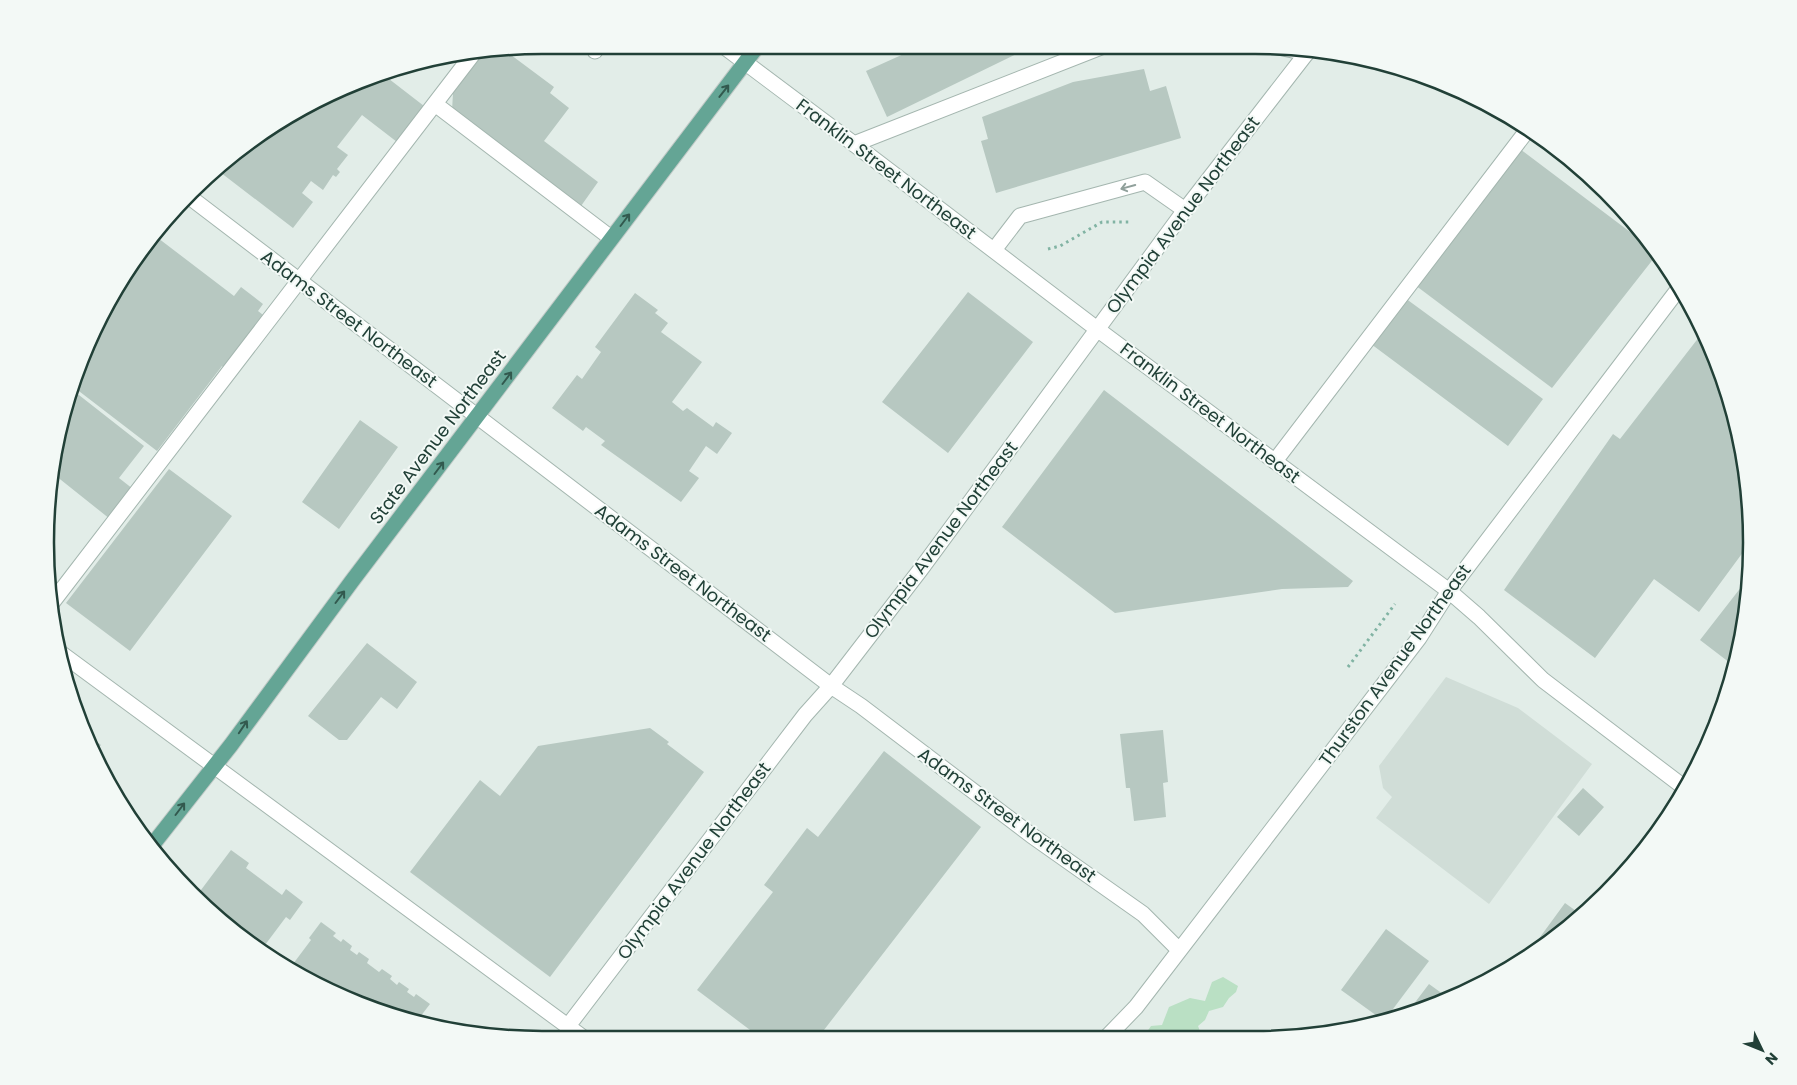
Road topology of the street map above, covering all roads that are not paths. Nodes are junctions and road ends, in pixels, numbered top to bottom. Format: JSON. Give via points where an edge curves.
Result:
{"nodes":[{"id":1,"x":734,"y":54,"type":"edge"},
{"id":2,"x":752,"y":54,"type":"edge"},
{"id":3,"x":1083,"y":54,"type":"edge"},
{"id":4,"x":1304,"y":57,"type":"edge"},
{"id":5,"x":469,"y":60,"type":"edge"},
{"id":6,"x":745,"y":63,"type":"junction"},
{"id":7,"x":435,"y":104,"type":"junction"},
{"id":8,"x":1524,"y":135,"type":"edge"},
{"id":9,"x":854,"y":144,"type":"junction"},
{"id":10,"x":194,"y":200,"type":"edge"},
{"id":11,"x":1185,"y":210,"type":"junction"},
{"id":12,"x":611,"y":238,"type":"junction"},
{"id":13,"x":994,"y":250,"type":"junction"},
{"id":14,"x":300,"y":281,"type":"junction"},
{"id":15,"x":1675,"y":293,"type":"edge"},
{"id":16,"x":1097,"y":329,"type":"junction"},
{"id":17,"x":478,"y":417,"type":"junction"},
{"id":18,"x":1275,"y":461,"type":"junction"},
{"id":19,"x":1449,"y":591,"type":"junction"},
{"id":20,"x":57,"y":596,"type":"edge"},
{"id":21,"x":67,"y":658,"type":"edge"},
{"id":22,"x":831,"y":686,"type":"junction"},
{"id":23,"x":214,"y":766,"type":"junction"},
{"id":24,"x":1679,"y":784,"type":"edge"},
{"id":25,"x":156,"y":841,"type":"edge"},
{"id":26,"x":1179,"y":950,"type":"junction"},
{"id":27,"x":568,"y":1026,"type":"junction"},
{"id":28,"x":575,"y":1031,"type":"edge"},
{"id":29,"x":1113,"y":1031,"type":"edge"}],
"edges":[{"from":1,"to":6,"type":"street","name":"Franklin Street Northeast"},
{"from":2,"to":6,"type":"main road","name":"State Avenue Northeast"},
{"from":3,"to":9,"type":"street"},
{"from":4,"to":11,"type":"street","name":"Olympia Avenue Northeast"},
{"from":5,"to":7,"type":"street"},
{"from":6,"to":9,"type":"street","name":"Franklin Street Northeast"},
{"from":12,"to":6,"type":"main road","name":"State Avenue Northeast","one_way":true},
{"from":7,"to":12,"type":"street"},
{"from":7,"to":14,"type":"street"},
{"from":8,"to":18,"type":"street"},
{"from":9,"to":13,"type":"street","name":"Franklin Street Northeast"},
{"from":10,"to":14,"type":"street","name":"Adams Street Northeast"},
{"from":11,"to":13,"type":"street","one_way":true,"via":[[1146,182],[1020,216]]},
{"from":11,"to":16,"type":"street","name":"Olympia Avenue Northeast"},
{"from":17,"to":12,"type":"main road","name":"State Avenue Northeast","one_way":true},
{"from":13,"to":16,"type":"street","name":"Franklin Street Northeast"},
{"from":14,"to":17,"type":"street","name":"Adams Street Northeast"},
{"from":14,"to":20,"type":"street"},
{"from":15,"to":19,"type":"street","name":"Thurston Avenue Northeast"},
{"from":16,"to":18,"type":"street","name":"Franklin Street Northeast"},
{"from":16,"to":22,"type":"street","name":"Olympia Avenue Northeast"},
{"from":17,"to":22,"type":"street","name":"Adams Street Northeast"},
{"from":23,"to":17,"type":"main road","name":"State Avenue Northeast","one_way":true},
{"from":18,"to":19,"type":"street","name":"Franklin Street Northeast"},
{"from":19,"to":24,"type":"street","name":"Franklin Street Northeast","via":[[1543,680]]},
{"from":19,"to":26,"type":"street","name":"Thurston Avenue Northeast","via":[[1419,638]]},
{"from":21,"to":23,"type":"street"},
{"from":22,"to":26,"type":"street","name":"Adams Street Northeast","via":[[1142,914]]},
{"from":22,"to":27,"type":"street","name":"Olympia Avenue Northeast","via":[[805,715]]},
{"from":25,"to":23,"type":"main road","name":"State Avenue Northeast","one_way":true},
{"from":23,"to":27,"type":"street"},
{"from":26,"to":29,"type":"street","name":"Thurston Avenue Northeast"},
{"from":27,"to":28,"type":"street"}]}
